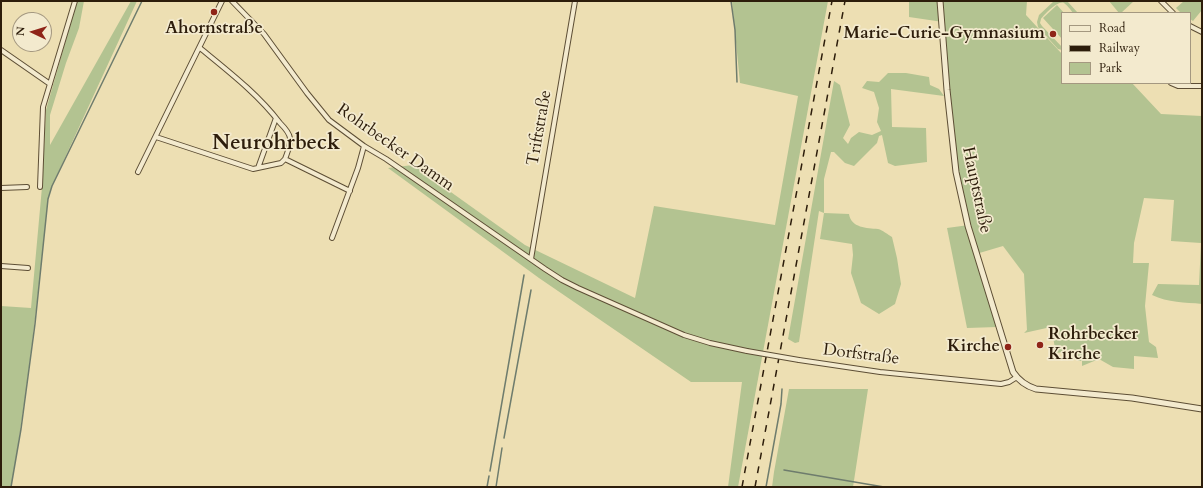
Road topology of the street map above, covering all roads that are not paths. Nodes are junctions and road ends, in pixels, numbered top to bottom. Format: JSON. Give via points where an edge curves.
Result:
{"nodes":[{"id":1,"x":75,"y":1,"type":"edge"},
{"id":2,"x":222,"y":1,"type":"edge"},
{"id":3,"x":232,"y":1,"type":"edge"},
{"id":4,"x":576,"y":1,"type":"edge"},
{"id":5,"x":940,"y":1,"type":"edge"},
{"id":6,"x":1161,"y":1,"type":"edge"},
{"id":7,"x":1171,"y":12,"type":"edge"},
{"id":8,"x":1192,"y":27,"type":"edge"},
{"id":9,"x":1202,"y":32,"type":"edge"},
{"id":10,"x":200,"y":48,"type":"junction"},
{"id":11,"x":1,"y":50,"type":"edge"},
{"id":12,"x":50,"y":84,"type":"junction"},
{"id":13,"x":1174,"y":84,"type":"edge"},
{"id":14,"x":1202,"y":86,"type":"edge"},
{"id":15,"x":276,"y":118,"type":"junction"},
{"id":16,"x":156,"y":137,"type":"junction"},
{"id":17,"x":364,"y":146,"type":"junction"},
{"id":18,"x":285,"y":159,"type":"junction"},
{"id":19,"x":258,"y":168,"type":"junction"},
{"id":20,"x":138,"y":172,"type":"dead end"},
{"id":21,"x":26,"y":187,"type":"dead end"},
{"id":22,"x":40,"y":187,"type":"dead end"},
{"id":23,"x":1,"y":188,"type":"edge"},
{"id":24,"x":350,"y":191,"type":"junction"},
{"id":25,"x":332,"y":238,"type":"dead end"},
{"id":26,"x":531,"y":259,"type":"junction"},
{"id":27,"x":1,"y":266,"type":"edge"},
{"id":28,"x":28,"y":268,"type":"dead end"},
{"id":29,"x":1017,"y":377,"type":"junction"},
{"id":30,"x":1202,"y":409,"type":"edge"}],
"edges":[{"from":1,"to":12,"type":"street"},
{"from":2,"to":10,"type":"street"},
{"from":3,"to":17,"type":"street","name":"Rohrbecker Damm","via":[[264,34],[306,93],[329,120]]},
{"from":4,"to":26,"type":"street","name":"Triftstraße"},
{"from":5,"to":29,"type":"street","name":"Hauptstraße","via":[[956,172],[968,226],[1005,348]]},
{"from":6,"to":7,"type":"street"},
{"from":8,"to":9,"type":"street"},
{"from":10,"to":15,"type":"street","via":[[243,83]]},
{"from":10,"to":16,"type":"street"},
{"from":11,"to":12,"type":"street"},
{"from":12,"to":22,"type":"street","via":[[43,107]]},
{"from":13,"to":14,"type":"street"},
{"from":15,"to":18,"type":"street","via":[[290,138]]},
{"from":15,"to":19,"type":"street"},
{"from":16,"to":19,"type":"street","via":[[253,169]]},
{"from":16,"to":20,"type":"street"},
{"from":17,"to":24,"type":"street"},
{"from":17,"to":26,"type":"street","name":"Rohrbecker Damm","via":[[386,158]]},
{"from":18,"to":19,"type":"street","via":[[281,163]]},
{"from":18,"to":24,"type":"street"},
{"from":21,"to":23,"type":"street"},
{"from":24,"to":25,"type":"street"},
{"from":26,"to":29,"type":"street","name":"Dorfstraße","bridge":true,"via":[[573,285],[705,342],[880,372],[1001,384]]},
{"from":27,"to":28,"type":"street"},
{"from":29,"to":30,"type":"street","via":[[1036,389],[1132,398]]}]}
